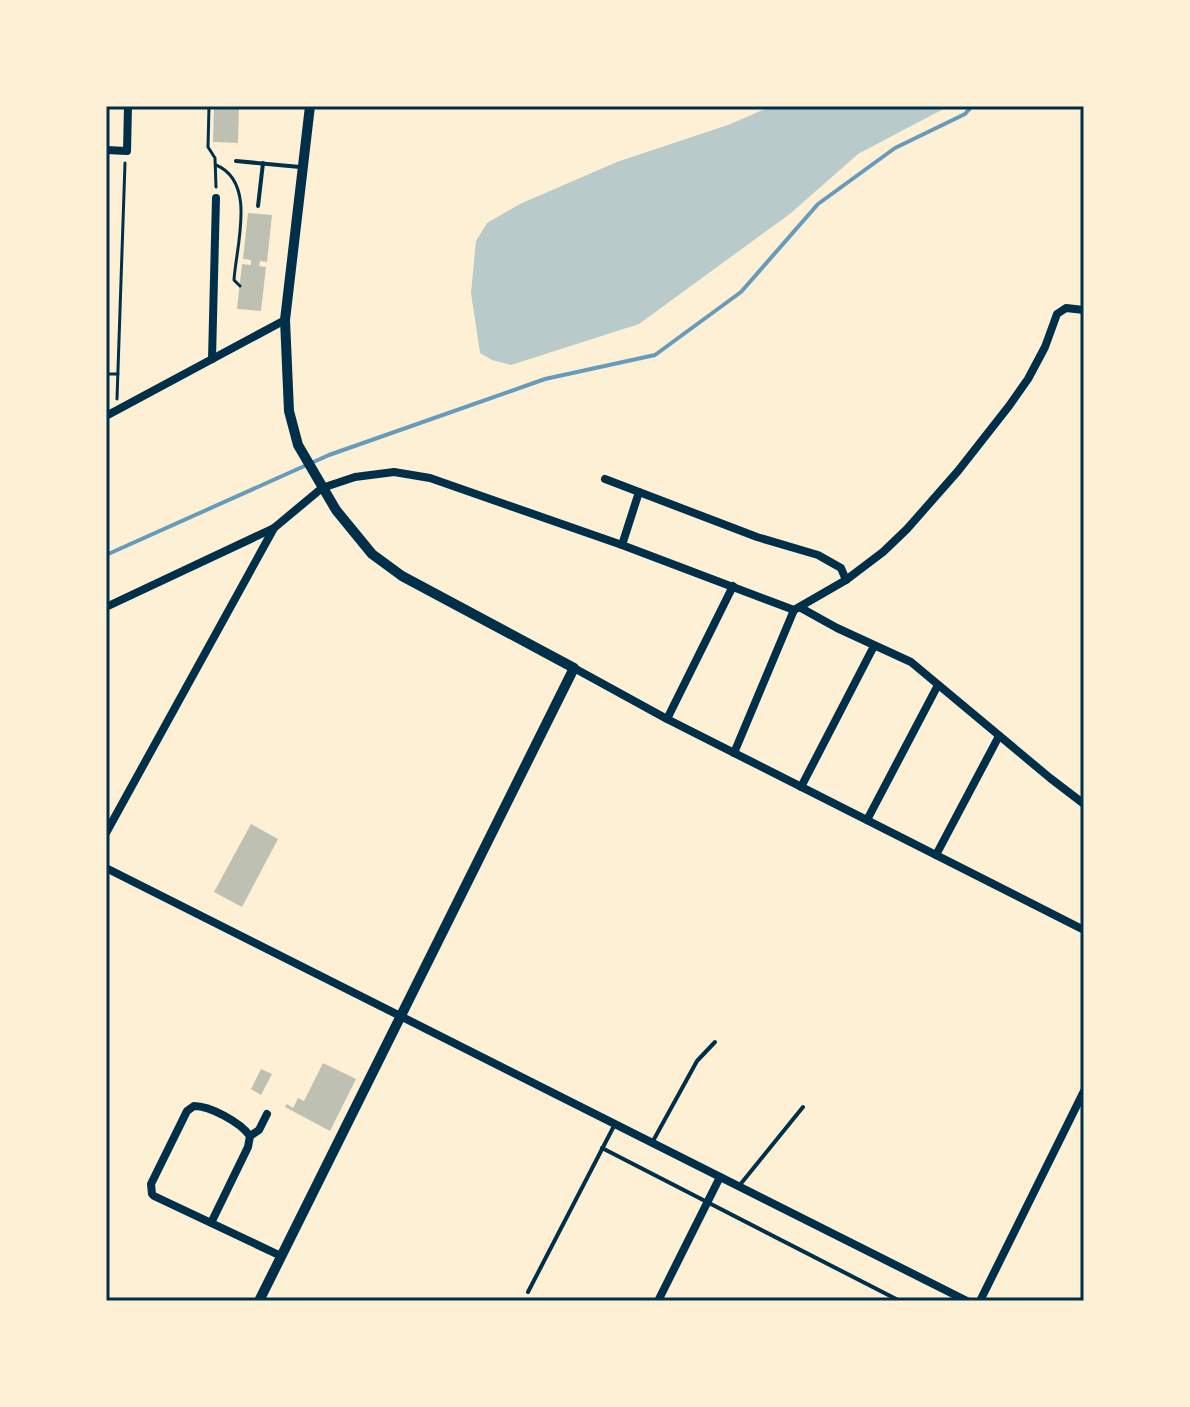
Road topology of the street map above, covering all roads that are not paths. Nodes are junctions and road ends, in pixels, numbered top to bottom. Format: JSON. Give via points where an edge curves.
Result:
{"nodes":[{"id":1,"x":128,"y":106,"type":"edge"},
{"id":2,"x":310,"y":106,"type":"edge"},
{"id":3,"x":106,"y":150,"type":"edge"},
{"id":4,"x":236,"y":161,"type":"dead end"},
{"id":5,"x":263,"y":163,"type":"junction"},
{"id":6,"x":303,"y":167,"type":"junction"},
{"id":7,"x":216,"y":198,"type":"dead end"},
{"id":8,"x":258,"y":206,"type":"dead end"},
{"id":9,"x":1084,"y":310,"type":"edge"},
{"id":10,"x":285,"y":320,"type":"junction"},
{"id":11,"x":212,"y":359,"type":"junction"},
{"id":12,"x":106,"y":416,"type":"edge"},
{"id":13,"x":605,"y":479,"type":"dead end"},
{"id":14,"x":322,"y":488,"type":"junction"},
{"id":15,"x":639,"y":492,"type":"junction"},
{"id":16,"x":274,"y":528,"type":"junction"},
{"id":17,"x":622,"y":545,"type":"junction"},
{"id":18,"x":846,"y":580,"type":"junction"},
{"id":19,"x":733,"y":586,"type":"junction"},
{"id":20,"x":106,"y":607,"type":"edge"},
{"id":21,"x":797,"y":609,"type":"junction"},
{"id":22,"x":874,"y":646,"type":"junction"},
{"id":23,"x":574,"y":668,"type":"junction"},
{"id":24,"x":938,"y":685,"type":"junction"},
{"id":25,"x":667,"y":719,"type":"junction"},
{"id":26,"x":999,"y":736,"type":"junction"},
{"id":27,"x":734,"y":753,"type":"junction"},
{"id":28,"x":801,"y":787,"type":"junction"},
{"id":29,"x":1084,"y":804,"type":"edge"},
{"id":30,"x":867,"y":820,"type":"junction"},
{"id":31,"x":106,"y":833,"type":"edge"},
{"id":32,"x":936,"y":855,"type":"junction"},
{"id":33,"x":106,"y":868,"type":"edge"},
{"id":34,"x":1084,"y":930,"type":"edge"},
{"id":35,"x":400,"y":1016,"type":"junction"},
{"id":36,"x":715,"y":1042,"type":"dead end"},
{"id":37,"x":1084,"y":1091,"type":"edge"},
{"id":38,"x":803,"y":1107,"type":"dead end"},
{"id":39,"x":267,"y":1114,"type":"dead end"},
{"id":40,"x":615,"y":1124,"type":"junction"},
{"id":41,"x":250,"y":1136,"type":"junction"},
{"id":42,"x":652,"y":1143,"type":"junction"},
{"id":43,"x":602,"y":1148,"type":"junction"},
{"id":44,"x":720,"y":1177,"type":"junction"},
{"id":45,"x":739,"y":1186,"type":"junction"},
{"id":46,"x":708,"y":1202,"type":"junction"},
{"id":47,"x":211,"y":1223,"type":"junction"},
{"id":48,"x":281,"y":1256,"type":"junction"},
{"id":49,"x":528,"y":1292,"type":"dead end"},
{"id":50,"x":259,"y":1301,"type":"edge"},
{"id":51,"x":658,"y":1301,"type":"edge"},
{"id":52,"x":900,"y":1301,"type":"edge"},
{"id":53,"x":967,"y":1301,"type":"edge"},
{"id":54,"x":980,"y":1301,"type":"edge"}],
"edges":[{"from":1,"to":3,"type":"street","via":[[127,151]]},
{"from":2,"to":6,"type":"street"},
{"from":4,"to":5,"type":"lane"},
{"from":5,"to":6,"type":"lane"},
{"from":5,"to":8,"type":"lane"},
{"from":6,"to":10,"type":"street"},
{"from":7,"to":11,"type":"street"},
{"from":9,"to":18,"type":"street","via":[[1066,308],[1057,314],[1028,379],[958,471],[907,529]]},
{"from":10,"to":11,"type":"street"},
{"from":10,"to":14,"type":"street","via":[[289,411],[298,445]]},
{"from":11,"to":12,"type":"street"},
{"from":13,"to":15,"type":"street"},
{"from":14,"to":16,"type":"street"},
{"from":14,"to":17,"type":"street","via":[[381,473],[418,474]]},
{"from":14,"to":23,"type":"street","via":[[356,537],[386,565]]},
{"from":15,"to":17,"type":"street"},
{"from":15,"to":18,"type":"street","via":[[818,555],[841,568]]},
{"from":16,"to":20,"type":"street"},
{"from":16,"to":31,"type":"street"},
{"from":17,"to":19,"type":"street"},
{"from":18,"to":21,"type":"street"},
{"from":19,"to":21,"type":"street"},
{"from":19,"to":25,"type":"street"},
{"from":21,"to":22,"type":"street"},
{"from":21,"to":27,"type":"street"},
{"from":22,"to":24,"type":"street","via":[[911,662]]},
{"from":22,"to":28,"type":"street"},
{"from":23,"to":25,"type":"street"},
{"from":23,"to":35,"type":"street"},
{"from":24,"to":26,"type":"street"},
{"from":24,"to":30,"type":"street"},
{"from":25,"to":27,"type":"street"},
{"from":26,"to":29,"type":"street"},
{"from":26,"to":32,"type":"street"},
{"from":27,"to":28,"type":"street"},
{"from":28,"to":30,"type":"street"},
{"from":30,"to":32,"type":"street"},
{"from":32,"to":34,"type":"street"},
{"from":33,"to":35,"type":"street"},
{"from":35,"to":40,"type":"street"},
{"from":35,"to":48,"type":"street"},
{"from":36,"to":42,"type":"lane","via":[[697,1061]]},
{"from":37,"to":54,"type":"street"},
{"from":38,"to":45,"type":"lane"},
{"from":39,"to":41,"type":"street"},
{"from":40,"to":42,"type":"street"},
{"from":40,"to":43,"type":"lane"},
{"from":41,"to":47,"type":"street"},
{"from":41,"to":47,"type":"street","via":[[244,1128],[194,1106],[151,1184],[154,1196]]},
{"from":42,"to":44,"type":"street"},
{"from":43,"to":46,"type":"lane"},
{"from":43,"to":49,"type":"lane"},
{"from":44,"to":45,"type":"street"},
{"from":44,"to":46,"type":"street"},
{"from":45,"to":53,"type":"street"},
{"from":46,"to":51,"type":"street"},
{"from":46,"to":52,"type":"lane"},
{"from":47,"to":48,"type":"street"},
{"from":48,"to":50,"type":"street"}]}
